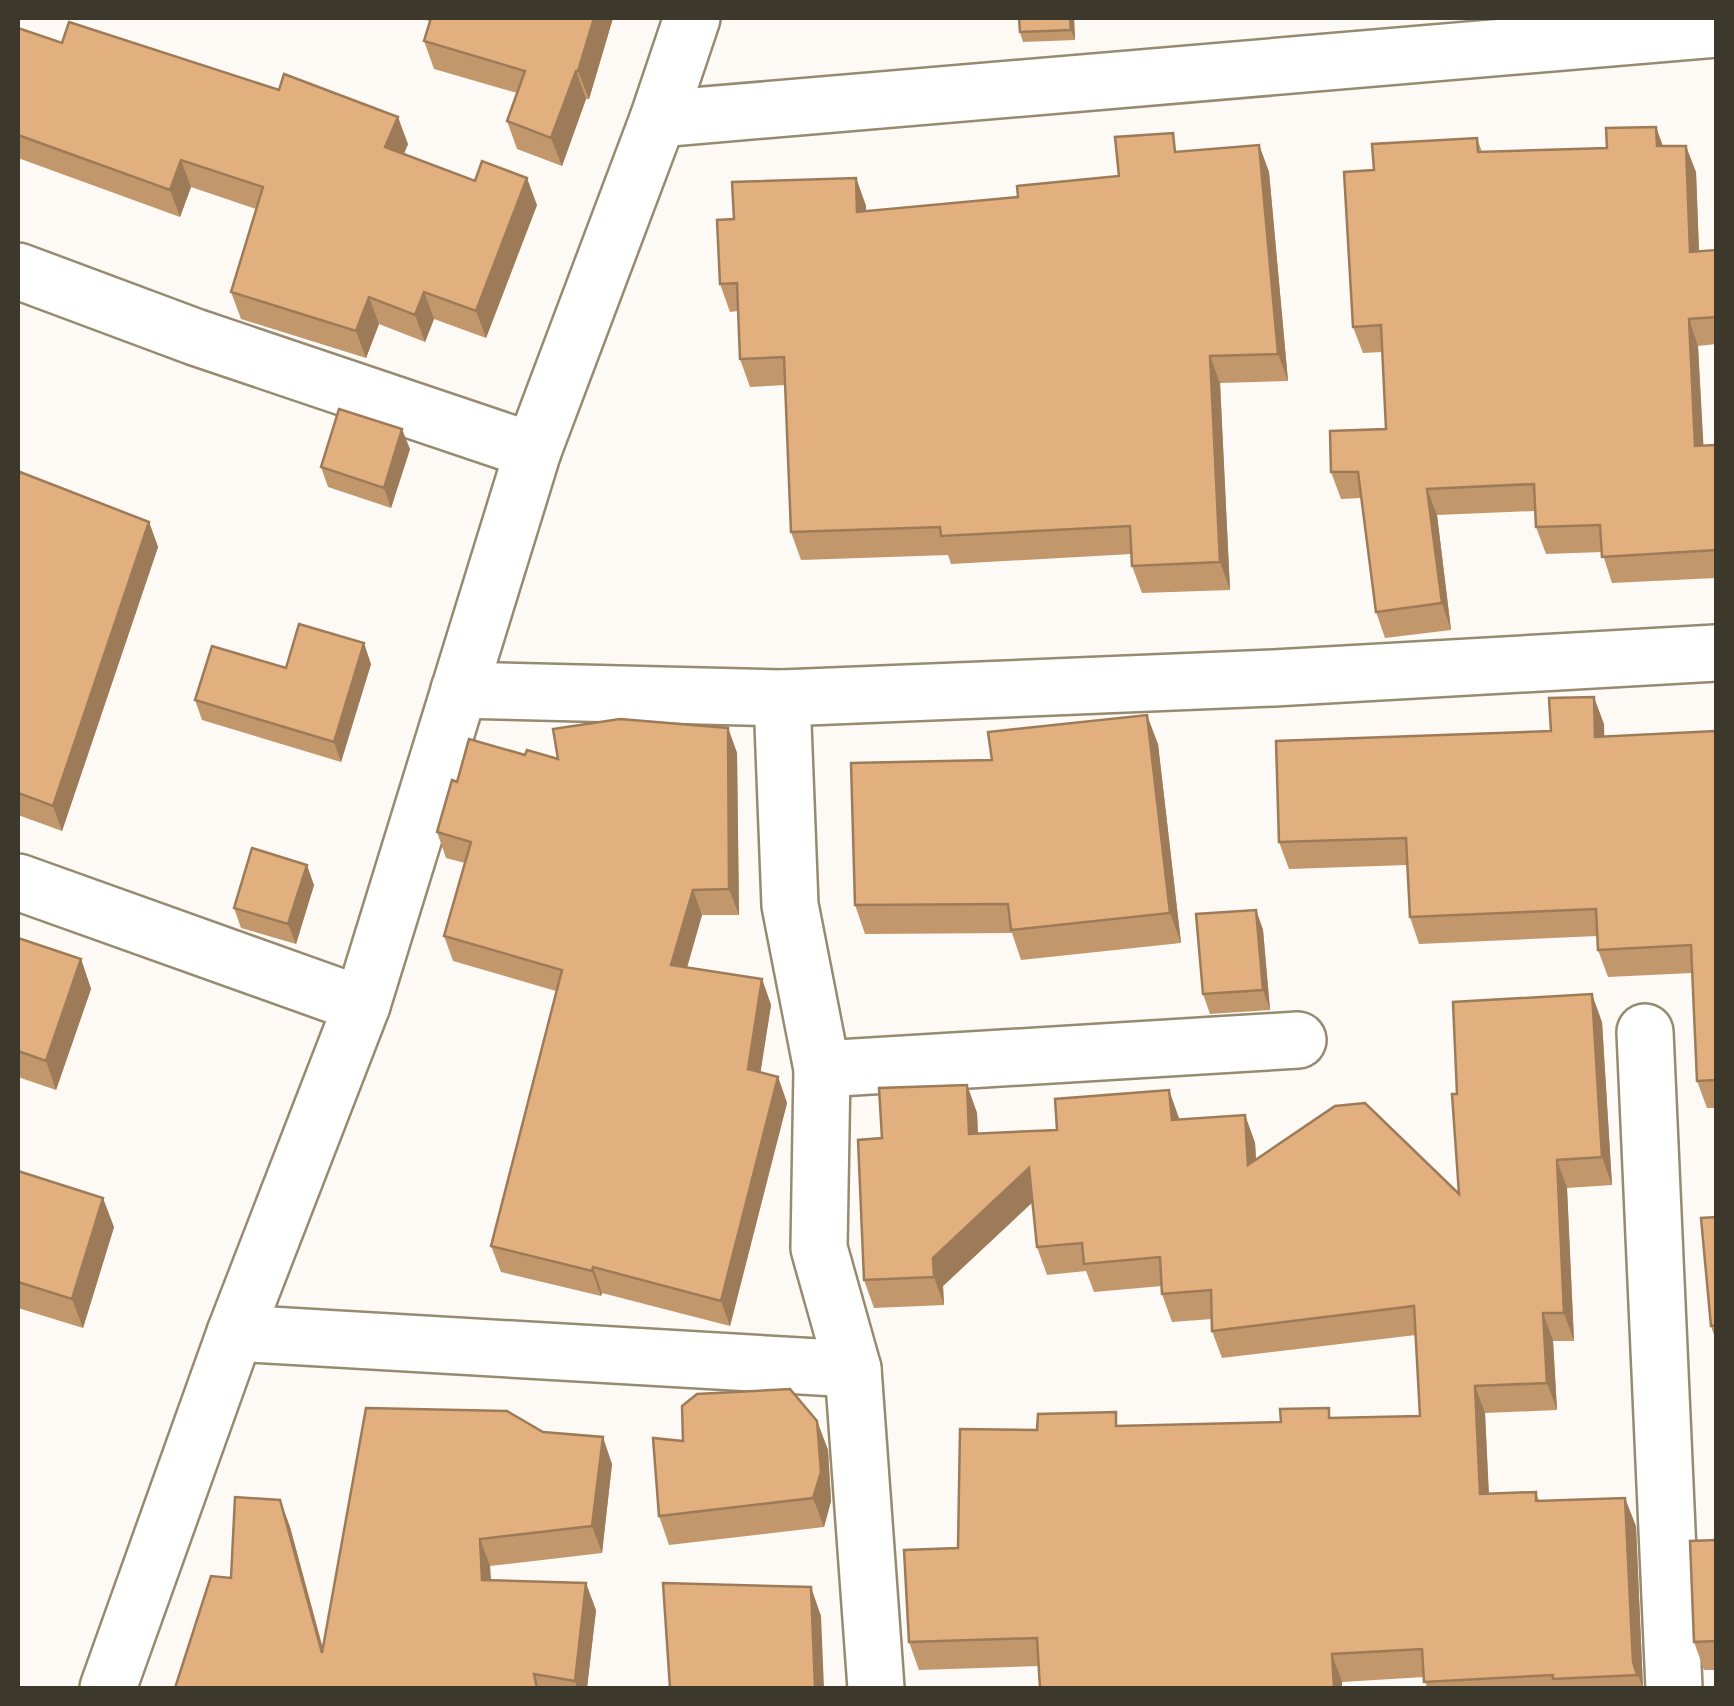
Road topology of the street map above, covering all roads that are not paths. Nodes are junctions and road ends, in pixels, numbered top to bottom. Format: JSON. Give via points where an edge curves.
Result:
{"nodes":[{"id":1,"x":692,"y":18,"type":"edge"},
{"id":2,"x":1716,"y":29,"type":"edge"},
{"id":3,"x":658,"y":120,"type":"junction"},
{"id":4,"x":18,"y":272,"type":"edge"},
{"id":5,"x":533,"y":451,"type":"junction"},
{"id":6,"x":1716,"y":653,"type":"edge"},
{"id":7,"x":459,"y":690,"type":"junction"},
{"id":8,"x":782,"y":698,"type":"junction"},
{"id":9,"x":18,"y":882,"type":"edge"},
{"id":10,"x":362,"y":1005,"type":"junction"},
{"id":11,"x":1645,"y":1032,"type":"dead end"},
{"id":12,"x":1298,"y":1040,"type":"dead end"},
{"id":13,"x":822,"y":1069,"type":"junction"},
{"id":14,"x":235,"y":1333,"type":"junction"},
{"id":15,"x":853,"y":1368,"type":"junction"},
{"id":16,"x":108,"y":1688,"type":"edge"},
{"id":17,"x":876,"y":1688,"type":"edge"},
{"id":18,"x":1674,"y":1688,"type":"edge"}],
"edges":[{"from":1,"to":3,"type":"street"},
{"from":2,"to":3,"type":"street"},
{"from":3,"to":5,"type":"street"},
{"from":4,"to":5,"type":"street"},
{"from":5,"to":7,"type":"street"},
{"from":6,"to":8,"type":"street"},
{"from":7,"to":8,"type":"street"},
{"from":7,"to":10,"type":"street"},
{"from":8,"to":13,"type":"street","via":[[790,905]]},
{"from":9,"to":10,"type":"street"},
{"from":10,"to":14,"type":"street"},
{"from":11,"to":18,"type":"street"},
{"from":12,"to":13,"type":"street"},
{"from":13,"to":15,"type":"street","via":[[819,1248]]},
{"from":14,"to":15,"type":"street"},
{"from":14,"to":16,"type":"street"},
{"from":15,"to":17,"type":"street"}]}
